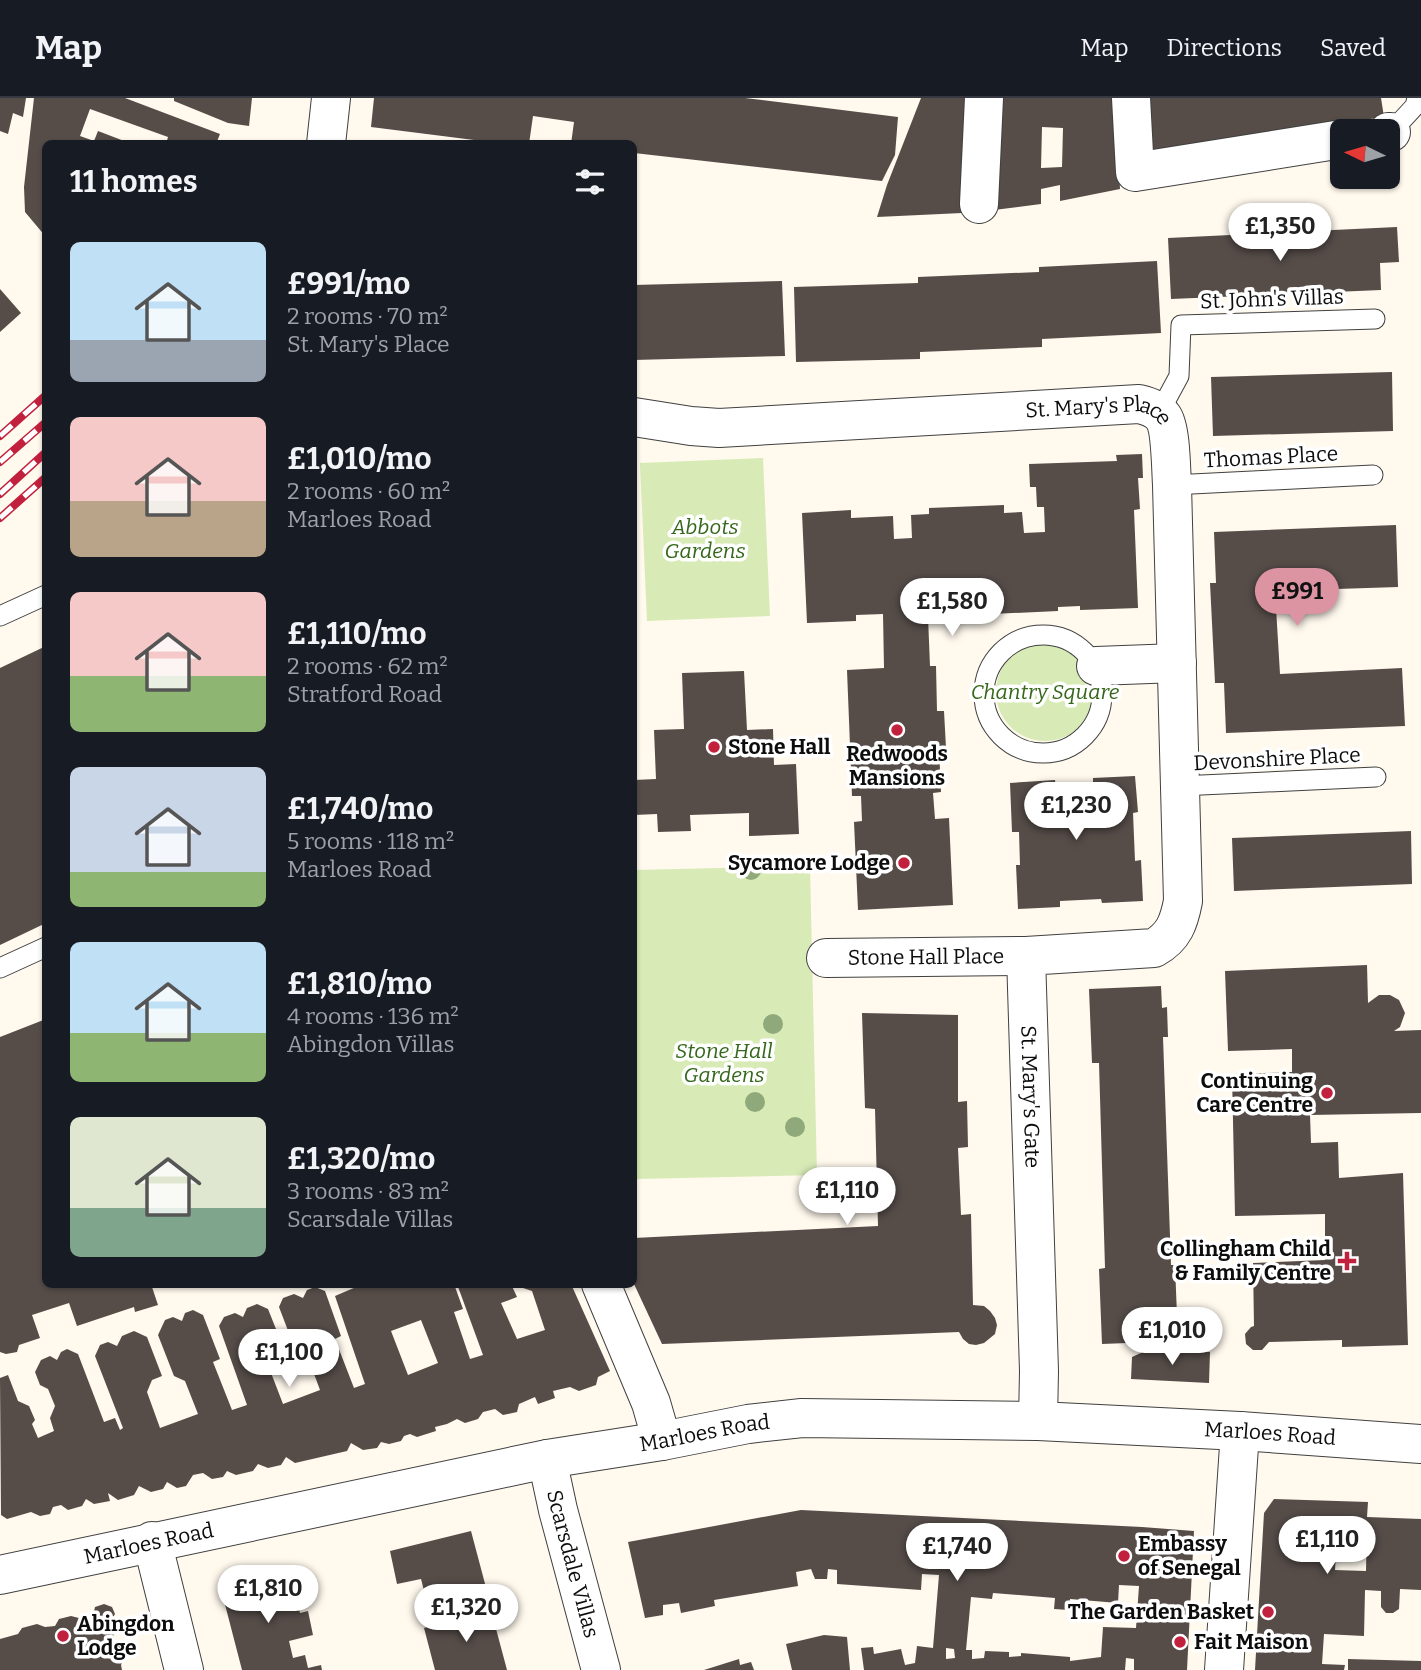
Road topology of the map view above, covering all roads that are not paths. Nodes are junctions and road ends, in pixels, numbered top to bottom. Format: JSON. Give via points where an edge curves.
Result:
{"nodes":[{"id":1,"x":331,"y":98,"type":"edge"},
{"id":2,"x":985,"y":98,"type":"edge"},
{"id":3,"x":1131,"y":98,"type":"edge"},
{"id":4,"x":1416,"y":98,"type":"edge"},
{"id":5,"x":1400,"y":121,"type":"edge"},
{"id":6,"x":326,"y":140,"type":"edge"},
{"id":7,"x":1330,"y":141,"type":"edge"},
{"id":8,"x":978,"y":204,"type":"dead end"},
{"id":9,"x":1375,"y":319,"type":"dead end"},
{"id":10,"x":1159,"y":413,"type":"junction"},
{"id":11,"x":637,"y":417,"type":"edge"},
{"id":12,"x":1373,"y":475,"type":"dead end"},
{"id":13,"x":1172,"y":485,"type":"junction"},
{"id":14,"x":42,"y":597,"type":"edge"},
{"id":15,"x":0,"y":616,"type":"edge"},
{"id":16,"x":1177,"y":663,"type":"junction"},
{"id":17,"x":1096,"y":666,"type":"junction"},
{"id":18,"x":1376,"y":777,"type":"dead end"},
{"id":19,"x":1180,"y":786,"type":"junction"},
{"id":20,"x":42,"y":949,"type":"edge"},
{"id":21,"x":1026,"y":956,"type":"junction"},
{"id":22,"x":826,"y":958,"type":"dead end"},
{"id":23,"x":0,"y":968,"type":"edge"},
{"id":24,"x":603,"y":1288,"type":"edge"},
{"id":25,"x":1038,"y":1421,"type":"junction"},
{"id":26,"x":1240,"y":1431,"type":"junction"},
{"id":27,"x":662,"y":1441,"type":"junction"},
{"id":28,"x":1421,"y":1444,"type":"edge"},
{"id":29,"x":547,"y":1459,"type":"junction"},
{"id":30,"x":152,"y":1541,"type":"junction"},
{"id":31,"x":0,"y":1575,"type":"edge"},
{"id":32,"x":184,"y":1670,"type":"edge"},
{"id":33,"x":601,"y":1670,"type":"edge"},
{"id":34,"x":1224,"y":1670,"type":"edge"}],
"edges":[{"from":1,"to":6,"type":"street"},
{"from":2,"to":8,"type":"street"},
{"from":3,"to":7,"type":"street","via":[[1135,172]]},
{"from":4,"to":5,"type":"lane","via":[[1415,106]]},
{"from":9,"to":10,"type":"lane","name":"St. John's Villas","via":[[1181,325],[1179,376]]},
{"from":10,"to":11,"type":"street","name":"St. Mary's Place","via":[[1139,404],[719,428]]},
{"from":10,"to":13,"type":"street","name":"St. Mary's Place","via":[[1168,428]]},
{"from":12,"to":13,"type":"lane","name":"Thomas Place"},
{"from":13,"to":16,"type":"street","name":"St. Mary's Place"},
{"from":14,"to":15,"type":"lane"},
{"from":16,"to":17,"type":"street"},
{"from":16,"to":19,"type":"street","name":"St. Mary's Place"},
{"from":17,"to":17,"type":"lane","via":[[1073,642],[1040,634],[1023,638],[996,658],[987,676],[988,715],[1011,744],[1027,751],[1061,750],[1089,732],[1098,717],[1102,683]]},
{"from":18,"to":19,"type":"lane","name":"Devonshire Place"},
{"from":19,"to":21,"type":"street","name":"St. Mary's Place","via":[[1183,901],[1180,916],[1164,942],[1154,948]]},
{"from":20,"to":23,"type":"lane"},
{"from":21,"to":22,"type":"street","name":"Stone Hall Place"},
{"from":21,"to":25,"type":"street","name":"St. Mary's Gate"},
{"from":24,"to":27,"type":"street"},
{"from":25,"to":26,"type":"street","name":"Marloes Road"},
{"from":25,"to":27,"type":"street","name":"Marloes Road","via":[[802,1418]]},
{"from":26,"to":28,"type":"street","name":"Marloes Road"},
{"from":26,"to":34,"type":"street"},
{"from":27,"to":29,"type":"street","name":"Marloes Road"},
{"from":29,"to":30,"type":"street","name":"Marloes Road"},
{"from":29,"to":33,"type":"street","name":"Scarsdale Villas"},
{"from":30,"to":31,"type":"street","name":"Marloes Road"},
{"from":30,"to":32,"type":"street"}]}
